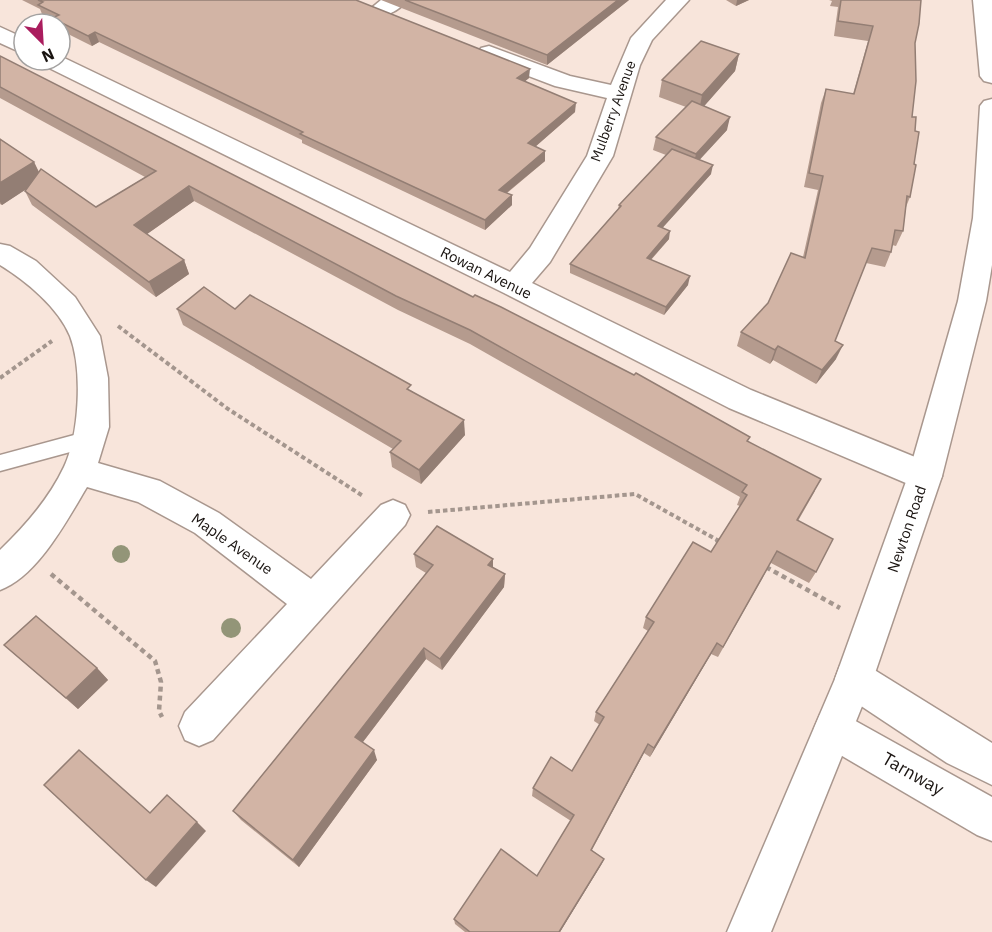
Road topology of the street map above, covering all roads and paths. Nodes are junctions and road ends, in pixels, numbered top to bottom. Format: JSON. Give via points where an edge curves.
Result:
{"nodes":[{"id":1,"x":678,"y":0,"type":"edge"},
{"id":2,"x":984,"y":0,"type":"edge"},
{"id":3,"x":465,"y":44,"type":"edge"},
{"id":4,"x":72,"y":70,"type":"edge"},
{"id":5,"x":992,"y":76,"type":"edge"},
{"id":6,"x":619,"y":94,"type":"junction"},
{"id":7,"x":992,"y":106,"type":"edge"},
{"id":8,"x":991,"y":141,"type":"edge"},
{"id":9,"x":0,"y":253,"type":"edge"},
{"id":10,"x":514,"y":286,"type":"junction"},
{"id":11,"x":71,"y":314,"type":"junction"},
{"id":12,"x":0,"y":378,"type":"edge"},
{"id":13,"x":84,"y":455,"type":"junction"},
{"id":14,"x":2,"y":463,"type":"dead end"},
{"id":15,"x":925,"y":476,"type":"junction"},
{"id":16,"x":393,"y":515,"type":"junction"},
{"id":17,"x":728,"y":546,"type":"edge"},
{"id":18,"x":23,"y":550,"type":"junction"},
{"id":19,"x":759,"y":563,"type":"edge"},
{"id":20,"x":0,"y":574,"type":"edge"},
{"id":21,"x":313,"y":602,"type":"junction"},
{"id":22,"x":872,"y":626,"type":"junction"},
{"id":23,"x":854,"y":679,"type":"junction"},
{"id":24,"x":200,"y":726,"type":"joint"},
{"id":25,"x":834,"y":729,"type":"junction"},
{"id":26,"x":992,"y":765,"type":"edge"},
{"id":27,"x":992,"y":820,"type":"edge"},
{"id":28,"x":749,"y":932,"type":"edge"}],
"edges":[{"from":1,"to":6,"type":"street","name":"Mulberry Avenue","via":[[642,38]]},
{"from":2,"to":5,"type":"street"},
{"from":3,"to":6,"type":"street","via":[[563,81]]},
{"from":4,"to":10,"type":"street","name":"Rowan Avenue"},
{"from":6,"to":10,"type":"street","name":"Mulberry Avenue","via":[[600,156],[540,255]]},
{"from":7,"to":8,"type":"street","name":"Newton Road"},
{"from":8,"to":15,"type":"street","name":"Newton Road","via":[[986,218],[972,301]]},
{"from":9,"to":11,"type":"street","via":[[26,268]]},
{"from":10,"to":15,"type":"street","name":"Rowan Avenue","via":[[740,399]]},
{"from":11,"to":12,"type":"path"},
{"from":11,"to":13,"type":"street","via":[[85,336],[93,378],[93,427]]},
{"from":11,"to":16,"type":"path","via":[[84,299],[228,409]]},
{"from":13,"to":14,"type":"lane"},
{"from":13,"to":18,"type":"street","via":[[40,534]]},
{"from":13,"to":21,"type":"street","name":"Maple Avenue","via":[[207,523]]},
{"from":15,"to":22,"type":"street","name":"Newton Road"},
{"from":16,"to":17,"type":"path","via":[[635,494]]},
{"from":16,"to":21,"type":"street"},
{"from":18,"to":20,"type":"street"},
{"from":18,"to":24,"type":"path","via":[[155,661],[161,682],[159,711],[167,727],[182,732]]},
{"from":19,"to":22,"type":"path"},
{"from":21,"to":24,"type":"street"},
{"from":22,"to":23,"type":"street","name":"Newton Road"},
{"from":23,"to":25,"type":"street","name":"Newton Road"},
{"from":23,"to":26,"type":"street"},
{"from":25,"to":27,"type":"street","name":"Tarnway"},
{"from":25,"to":28,"type":"street","name":"Newton Road"}]}
